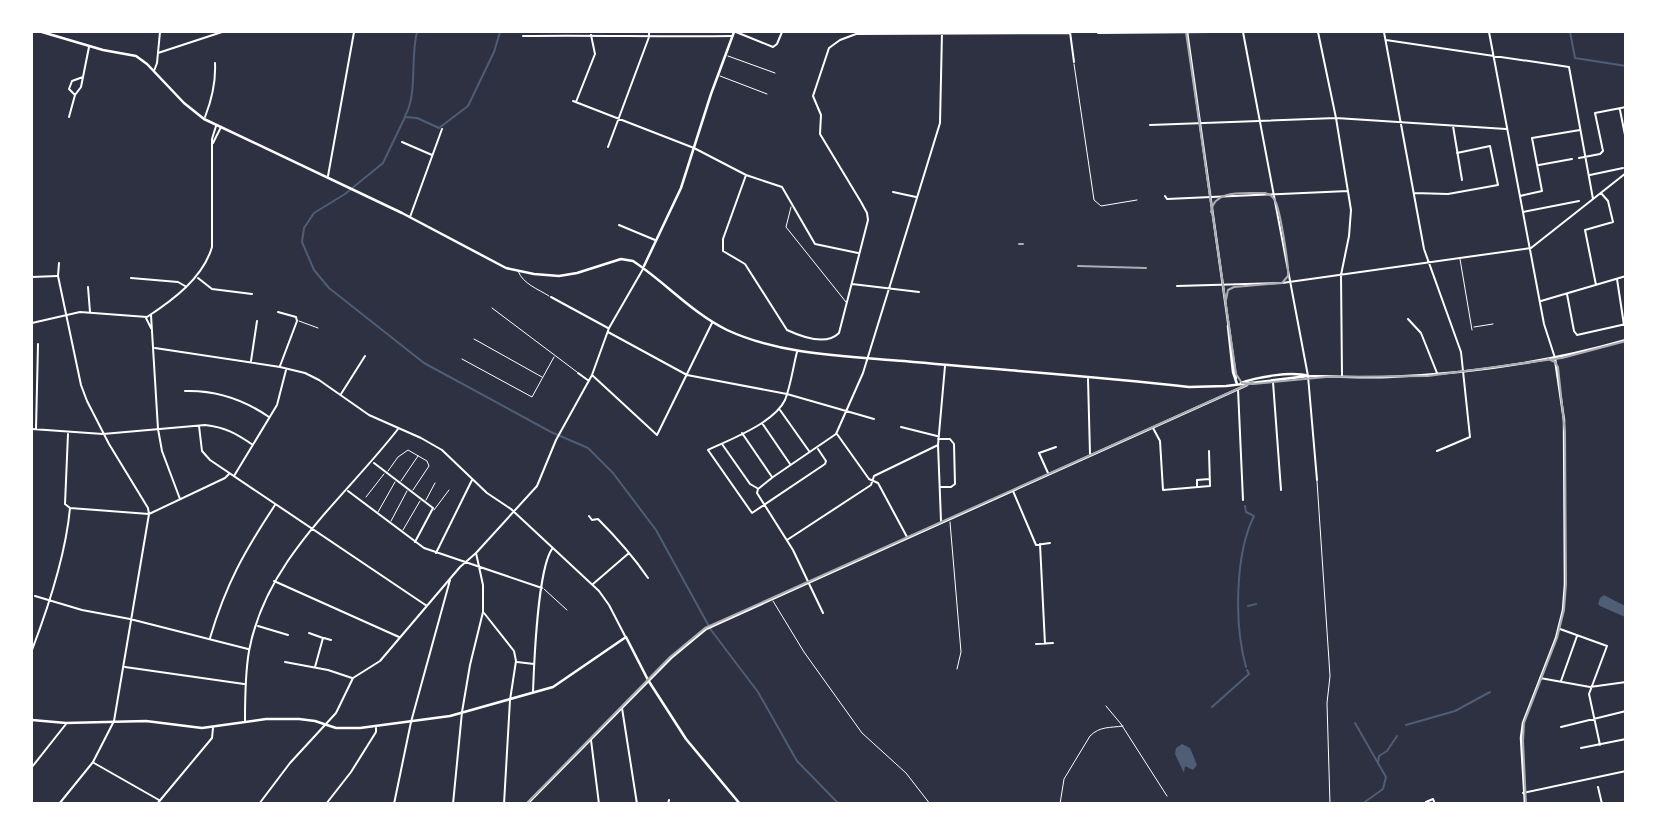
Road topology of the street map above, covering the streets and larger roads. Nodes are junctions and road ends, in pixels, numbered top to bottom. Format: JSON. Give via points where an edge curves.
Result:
{"nodes":[{"id":1,"x":42,"y":32,"type":"edge"},
{"id":2,"x":160,"y":32,"type":"edge"},
{"id":3,"x":222,"y":32,"type":"edge"},
{"id":4,"x":355,"y":32,"type":"edge"},
{"id":5,"x":649,"y":32,"type":"edge"},
{"id":6,"x":782,"y":32,"type":"edge"},
{"id":7,"x":1070,"y":32,"type":"edge"},
{"id":8,"x":1187,"y":32,"type":"edge"},
{"id":9,"x":1212,"y":32,"type":"edge"},
{"id":10,"x":1243,"y":32,"type":"edge"},
{"id":11,"x":1318,"y":32,"type":"edge"},
{"id":12,"x":1384,"y":32,"type":"edge"},
{"id":13,"x":1489,"y":32,"type":"edge"},
{"id":14,"x":734,"y":33,"type":"edge"},
{"id":15,"x":942,"y":33,"type":"edge"},
{"id":16,"x":1098,"y":33,"type":"edge"},
{"id":17,"x":591,"y":34,"type":"junction"},
{"id":18,"x":523,"y":36,"type":"dead end"},
{"id":19,"x":649,"y":37,"type":"junction"},
{"id":20,"x":1385,"y":40,"type":"junction"},
{"id":21,"x":89,"y":46,"type":"junction"},
{"id":22,"x":158,"y":53,"type":"junction"},
{"id":23,"x":1493,"y":56,"type":"junction"},
{"id":24,"x":1074,"y":62,"type":"road end"},
{"id":25,"x":215,"y":63,"type":"dead end"},
{"id":26,"x":154,"y":71,"type":"junction"},
{"id":27,"x":84,"y":77,"type":"junction"},
{"id":28,"x":75,"y":94,"type":"junction"},
{"id":29,"x":1626,"y":107,"type":"edge"},
{"id":30,"x":1619,"y":108,"type":"junction"},
{"id":31,"x":69,"y":117,"type":"dead end"},
{"id":32,"x":204,"y":118,"type":"junction"},
{"id":33,"x":1336,"y":118,"type":"junction"},
{"id":34,"x":618,"y":119,"type":"junction"},
{"id":35,"x":1261,"y":121,"type":"junction"},
{"id":36,"x":1400,"y":121,"type":"junction"},
{"id":37,"x":1199,"y":123,"type":"junction"},
{"id":38,"x":216,"y":125,"type":"junction"},
{"id":39,"x":1150,"y":125,"type":"dead end"},
{"id":40,"x":1453,"y":125,"type":"junction"},
{"id":41,"x":221,"y":127,"type":"junction"},
{"id":42,"x":442,"y":129,"type":"dead end"},
{"id":43,"x":1506,"y":129,"type":"junction"},
{"id":44,"x":1581,"y":130,"type":"junction"},
{"id":45,"x":1626,"y":140,"type":"edge"},
{"id":46,"x":402,"y":142,"type":"dead end"},
{"id":47,"x":213,"y":144,"type":"junction"},
{"id":48,"x":608,"y":147,"type":"dead end"},
{"id":49,"x":694,"y":148,"type":"junction"},
{"id":50,"x":1457,"y":153,"type":"junction"},
{"id":51,"x":433,"y":155,"type":"junction"},
{"id":52,"x":1586,"y":156,"type":"junction"},
{"id":53,"x":1579,"y":158,"type":"dead end"},
{"id":54,"x":1572,"y":159,"type":"dead end"},
{"id":55,"x":1537,"y":166,"type":"junction"},
{"id":56,"x":1623,"y":168,"type":"dead end"},
{"id":57,"x":1626,"y":173,"type":"edge"},
{"id":58,"x":746,"y":175,"type":"junction"},
{"id":59,"x":1589,"y":175,"type":"junction"},
{"id":60,"x":327,"y":177,"type":"junction"},
{"id":61,"x":1462,"y":180,"type":"dead end"},
{"id":62,"x":1349,"y":191,"type":"junction"},
{"id":63,"x":893,"y":192,"type":"dead end"},
{"id":64,"x":1273,"y":193,"type":"junction"},
{"id":65,"x":1413,"y":193,"type":"junction"},
{"id":66,"x":1601,"y":193,"type":"junction"},
{"id":67,"x":1165,"y":196,"type":"dead end"},
{"id":68,"x":1209,"y":196,"type":"junction"},
{"id":69,"x":1519,"y":196,"type":"junction"},
{"id":70,"x":917,"y":198,"type":"junction"},
{"id":71,"x":1593,"y":200,"type":"junction"},
{"id":72,"x":1579,"y":201,"type":"dead end"},
{"id":73,"x":1522,"y":212,"type":"junction"},
{"id":74,"x":410,"y":217,"type":"junction"},
{"id":75,"x":620,"y":225,"type":"dead end"},
{"id":76,"x":656,"y":240,"type":"junction"},
{"id":77,"x":1531,"y":248,"type":"junction"},
{"id":78,"x":859,"y":253,"type":"junction"},
{"id":79,"x":1429,"y":262,"type":"junction"},
{"id":80,"x":59,"y":263,"type":"dead end"},
{"id":81,"x":643,"y":268,"type":"junction"},
{"id":82,"x":1341,"y":275,"type":"junction"},
{"id":83,"x":58,"y":276,"type":"junction"},
{"id":84,"x":1626,"y":276,"type":"edge"},
{"id":85,"x":32,"y":277,"type":"edge"},
{"id":86,"x":196,"y":277,"type":"junction"},
{"id":87,"x":131,"y":278,"type":"dead end"},
{"id":88,"x":1617,"y":278,"type":"junction"},
{"id":89,"x":1290,"y":282,"type":"junction"},
{"id":90,"x":851,"y":284,"type":"junction"},
{"id":91,"x":1222,"y":284,"type":"junction"},
{"id":92,"x":1596,"y":285,"type":"junction"},
{"id":93,"x":1177,"y":286,"type":"dead end"},
{"id":94,"x":88,"y":287,"type":"dead end"},
{"id":95,"x":185,"y":287,"type":"junction"},
{"id":96,"x":891,"y":289,"type":"junction"},
{"id":97,"x":919,"y":292,"type":"dead end"},
{"id":98,"x":252,"y":293,"type":"dead end"},
{"id":99,"x":1567,"y":294,"type":"junction"},
{"id":100,"x":551,"y":297,"type":"road end"},
{"id":101,"x":1626,"y":300,"type":"edge"},
{"id":102,"x":1540,"y":301,"type":"junction"},
{"id":103,"x":1620,"y":301,"type":"junction"},
{"id":104,"x":278,"y":312,"type":"dead end"},
{"id":105,"x":90,"y":313,"type":"junction"},
{"id":106,"x":67,"y":314,"type":"junction"},
{"id":107,"x":151,"y":314,"type":"junction"},
{"id":108,"x":145,"y":317,"type":"junction"},
{"id":109,"x":1408,"y":318,"type":"dead end"},
{"id":110,"x":257,"y":321,"type":"dead end"},
{"id":111,"x":712,"y":322,"type":"junction"},
{"id":112,"x":32,"y":323,"type":"edge"},
{"id":113,"x":1625,"y":324,"type":"edge"},
{"id":114,"x":609,"y":328,"type":"junction"},
{"id":115,"x":152,"y":329,"type":"junction"},
{"id":116,"x":607,"y":332,"type":"junction"},
{"id":117,"x":1626,"y":340,"type":"edge"},
{"id":118,"x":37,"y":344,"type":"dead end"},
{"id":119,"x":155,"y":348,"type":"junction"},
{"id":120,"x":797,"y":351,"type":"junction"},
{"id":121,"x":365,"y":356,"type":"dead end"},
{"id":122,"x":868,"y":358,"type":"junction"},
{"id":123,"x":1555,"y":359,"type":"junction"},
{"id":124,"x":251,"y":362,"type":"junction"},
{"id":125,"x":946,"y":365,"type":"junction"},
{"id":126,"x":280,"y":367,"type":"junction"},
{"id":127,"x":287,"y":369,"type":"junction"},
{"id":128,"x":1464,"y":371,"type":"junction"},
{"id":129,"x":578,"y":373,"type":"road end"},
{"id":130,"x":1437,"y":374,"type":"junction"},
{"id":131,"x":592,"y":375,"type":"junction"},
{"id":132,"x":687,"y":375,"type":"junction"},
{"id":133,"x":1308,"y":376,"type":"junction"},
{"id":134,"x":1342,"y":377,"type":"junction"},
{"id":135,"x":1088,"y":378,"type":"junction"},
{"id":136,"x":589,"y":381,"type":"junction"},
{"id":137,"x":1273,"y":381,"type":"junction"},
{"id":138,"x":1238,"y":386,"type":"junction"},
{"id":139,"x":185,"y":391,"type":"dead end"},
{"id":140,"x":786,"y":394,"type":"junction"},
{"id":141,"x":340,"y":395,"type":"junction"},
{"id":142,"x":779,"y":409,"type":"junction"},
{"id":143,"x":847,"y":411,"type":"junction"},
{"id":144,"x":270,"y":418,"type":"junction"},
{"id":145,"x":874,"y":419,"type":"dead end"},
{"id":146,"x":761,"y":423,"type":"junction"},
{"id":147,"x":199,"y":426,"type":"junction"},
{"id":148,"x":901,"y":427,"type":"dead end"},
{"id":149,"x":1153,"y":427,"type":"junction"},
{"id":150,"x":398,"y":428,"type":"junction"},
{"id":151,"x":32,"y":429,"type":"edge"},
{"id":152,"x":36,"y":429,"type":"junction"},
{"id":153,"x":158,"y":429,"type":"junction"},
{"id":154,"x":68,"y":433,"type":"junction"},
{"id":155,"x":741,"y":433,"type":"junction"},
{"id":156,"x":103,"y":434,"type":"junction"},
{"id":157,"x":836,"y":434,"type":"junction"},
{"id":158,"x":938,"y":438,"type":"junction"},
{"id":159,"x":722,"y":444,"type":"junction"},
{"id":160,"x":253,"y":445,"type":"junction"},
{"id":161,"x":938,"y":445,"type":"junction"},
{"id":162,"x":816,"y":447,"type":"junction"},
{"id":163,"x":1056,"y":447,"type":"dead end"},
{"id":164,"x":1209,"y":451,"type":"dead end"},
{"id":165,"x":1437,"y":451,"type":"dead end"},
{"id":166,"x":809,"y":452,"type":"junction"},
{"id":167,"x":1091,"y":455,"type":"junction"},
{"id":168,"x":373,"y":462,"type":"junction"},
{"id":169,"x":791,"y":465,"type":"junction"},
{"id":170,"x":229,"y":473,"type":"junction"},
{"id":171,"x":1048,"y":474,"type":"junction"},
{"id":172,"x":234,"y":476,"type":"junction"},
{"id":173,"x":773,"y":477,"type":"junction"},
{"id":174,"x":472,"y":479,"type":"junction"},
{"id":175,"x":1210,"y":479,"type":"junction"},
{"id":176,"x":1317,"y":480,"type":"road end"},
{"id":177,"x":873,"y":481,"type":"junction"},
{"id":178,"x":940,"y":487,"type":"junction"},
{"id":179,"x":1197,"y":487,"type":"junction"},
{"id":180,"x":758,"y":489,"type":"junction"},
{"id":181,"x":347,"y":490,"type":"junction"},
{"id":182,"x":1012,"y":490,"type":"junction"},
{"id":183,"x":1282,"y":490,"type":"dead end"},
{"id":184,"x":180,"y":499,"type":"junction"},
{"id":185,"x":1243,"y":500,"type":"dead end"},
{"id":186,"x":275,"y":504,"type":"junction"},
{"id":187,"x":764,"y":506,"type":"junction"},
{"id":188,"x":70,"y":508,"type":"junction"},
{"id":189,"x":513,"y":512,"type":"junction"},
{"id":190,"x":149,"y":514,"type":"junction"},
{"id":191,"x":589,"y":516,"type":"dead end"},
{"id":192,"x":941,"y":522,"type":"junction"},
{"id":193,"x":312,"y":528,"type":"junction"},
{"id":194,"x":908,"y":538,"type":"junction"},
{"id":195,"x":788,"y":540,"type":"junction"},
{"id":196,"x":415,"y":543,"type":"junction"},
{"id":197,"x":1049,"y":543,"type":"dead end"},
{"id":198,"x":1040,"y":544,"type":"junction"},
{"id":199,"x":552,"y":549,"type":"junction"},
{"id":200,"x":630,"y":552,"type":"junction"},
{"id":201,"x":436,"y":553,"type":"junction"},
{"id":202,"x":476,"y":553,"type":"junction"},
{"id":203,"x":465,"y":562,"type":"junction"},
{"id":204,"x":479,"y":567,"type":"junction"},
{"id":205,"x":648,"y":578,"type":"dead end"},
{"id":206,"x":450,"y":579,"type":"junction"},
{"id":207,"x":274,"y":581,"type":"junction"},
{"id":208,"x":809,"y":582,"type":"junction"},
{"id":209,"x":592,"y":584,"type":"junction"},
{"id":210,"x":542,"y":588,"type":"junction"},
{"id":211,"x":35,"y":596,"type":"dead end"},
{"id":212,"x":48,"y":600,"type":"junction"},
{"id":213,"x":427,"y":607,"type":"junction"},
{"id":214,"x":483,"y":612,"type":"junction"},
{"id":215,"x":823,"y":613,"type":"dead end"},
{"id":216,"x":130,"y":619,"type":"junction"},
{"id":217,"x":256,"y":626,"type":"junction"},
{"id":218,"x":1559,"y":629,"type":"junction"},
{"id":219,"x":309,"y":633,"type":"dead end"},
{"id":220,"x":288,"y":635,"type":"dead end"},
{"id":221,"x":1577,"y":635,"type":"junction"},
{"id":222,"x":626,"y":637,"type":"junction"},
{"id":223,"x":323,"y":638,"type":"junction"},
{"id":224,"x":400,"y":638,"type":"junction"},
{"id":225,"x":210,"y":639,"type":"junction"},
{"id":226,"x":331,"y":640,"type":"dead end"},
{"id":227,"x":1045,"y":643,"type":"junction"},
{"id":228,"x":1053,"y":643,"type":"dead end"},
{"id":229,"x":1036,"y":644,"type":"dead end"},
{"id":230,"x":249,"y":649,"type":"junction"},
{"id":231,"x":32,"y":650,"type":"edge"},
{"id":232,"x":516,"y":661,"type":"junction"},
{"id":233,"x":285,"y":662,"type":"dead end"},
{"id":234,"x":534,"y":664,"type":"junction"},
{"id":235,"x":124,"y":667,"type":"junction"},
{"id":236,"x":314,"y":667,"type":"junction"},
{"id":237,"x":353,"y":678,"type":"junction"},
{"id":238,"x":1540,"y":678,"type":"junction"},
{"id":239,"x":649,"y":680,"type":"junction"},
{"id":240,"x":1561,"y":682,"type":"junction"},
{"id":241,"x":1626,"y":682,"type":"edge"},
{"id":242,"x":245,"y":684,"type":"junction"},
{"id":243,"x":1591,"y":687,"type":"junction"},
{"id":244,"x":533,"y":692,"type":"junction"},
{"id":245,"x":510,"y":700,"type":"junction"},
{"id":246,"x":622,"y":707,"type":"junction"},
{"id":247,"x":1626,"y":711,"type":"edge"},
{"id":248,"x":462,"y":714,"type":"junction"},
{"id":249,"x":1594,"y":718,"type":"junction"},
{"id":250,"x":32,"y":720,"type":"edge"},
{"id":251,"x":114,"y":721,"type":"junction"},
{"id":252,"x":245,"y":722,"type":"junction"},
{"id":253,"x":411,"y":722,"type":"junction"},
{"id":254,"x":66,"y":723,"type":"junction"},
{"id":255,"x":326,"y":725,"type":"junction"},
{"id":256,"x":376,"y":727,"type":"junction"},
{"id":257,"x":1561,"y":727,"type":"dead end"},
{"id":258,"x":213,"y":728,"type":"junction"},
{"id":259,"x":590,"y":739,"type":"junction"},
{"id":260,"x":1626,"y":739,"type":"edge"},
{"id":261,"x":1600,"y":745,"type":"junction"},
{"id":262,"x":1581,"y":748,"type":"dead end"},
{"id":263,"x":93,"y":762,"type":"junction"},
{"id":264,"x":32,"y":767,"type":"edge"},
{"id":265,"x":1626,"y":771,"type":"edge"},
{"id":266,"x":1596,"y":777,"type":"junction"},
{"id":267,"x":1597,"y":782,"type":"dead end"},
{"id":268,"x":1598,"y":786,"type":"dead end"},
{"id":269,"x":1523,"y":793,"type":"junction"},
{"id":270,"x":158,"y":802,"type":"edge"},
{"id":271,"x":1426,"y":802,"type":"dead end"},
{"id":272,"x":59,"y":803,"type":"edge"},
{"id":273,"x":259,"y":803,"type":"edge"},
{"id":274,"x":326,"y":803,"type":"edge"},
{"id":275,"x":394,"y":803,"type":"edge"},
{"id":276,"x":453,"y":803,"type":"edge"},
{"id":277,"x":504,"y":803,"type":"edge"},
{"id":278,"x":527,"y":803,"type":"edge"},
{"id":279,"x":599,"y":803,"type":"edge"},
{"id":280,"x":636,"y":803,"type":"edge"},
{"id":281,"x":740,"y":803,"type":"edge"},
{"id":282,"x":1435,"y":803,"type":"edge"},
{"id":283,"x":1525,"y":803,"type":"edge"},
{"id":284,"x":1602,"y":803,"type":"edge"}],
"edges":[{"from":1,"to":21,"type":"street"},
{"from":2,"to":22,"type":"street"},
{"from":3,"to":22,"type":"street"},
{"from":4,"to":60,"type":"street"},
{"from":5,"to":19,"type":"street"},
{"from":6,"to":14,"type":"street","via":[[773,47]]},
{"from":7,"to":15,"type":"street"},
{"from":7,"to":24,"type":"street"},
{"from":8,"to":9,"type":"street"},
{"from":8,"to":16,"type":"street"},
{"from":8,"to":37,"type":"street"},
{"from":10,"to":35,"type":"street"},
{"from":11,"to":33,"type":"street"},
{"from":12,"to":20,"type":"street"},
{"from":13,"to":23,"type":"street"},
{"from":14,"to":19,"type":"street"},
{"from":14,"to":49,"type":"street"},
{"from":15,"to":70,"type":"street","via":[[940,123]]},
{"from":15,"to":78,"type":"street","via":[[856,34],[829,48],[813,96],[821,115],[820,134],[867,213]]},
{"from":17,"to":18,"type":"street"},
{"from":17,"to":19,"type":"street"},
{"from":17,"to":34,"type":"street","via":[[595,54],[574,101]]},
{"from":19,"to":34,"type":"street"},
{"from":20,"to":23,"type":"street"},
{"from":20,"to":36,"type":"street"},
{"from":21,"to":26,"type":"street","via":[[136,56]]},
{"from":21,"to":27,"type":"street"},
{"from":22,"to":26,"type":"street"},
{"from":23,"to":43,"type":"street"},
{"from":23,"to":44,"type":"street","via":[[1570,69]]},
{"from":25,"to":32,"type":"street","via":[[213,94]]},
{"from":26,"to":32,"type":"street"},
{"from":27,"to":28,"type":"street"},
{"from":27,"to":28,"type":"street","via":[[72,81],[69,89]]},
{"from":28,"to":31,"type":"street"},
{"from":29,"to":30,"type":"street"},
{"from":30,"to":45,"type":"street"},
{"from":30,"to":52,"type":"street","via":[[1595,113],[1603,151]]},
{"from":32,"to":38,"type":"street"},
{"from":33,"to":35,"type":"street"},
{"from":33,"to":36,"type":"street"},
{"from":33,"to":62,"type":"street"},
{"from":34,"to":48,"type":"street"},
{"from":34,"to":49,"type":"street"},
{"from":35,"to":37,"type":"street"},
{"from":35,"to":64,"type":"street"},
{"from":36,"to":40,"type":"street"},
{"from":36,"to":65,"type":"street"},
{"from":37,"to":39,"type":"street"},
{"from":37,"to":68,"type":"street"},
{"from":38,"to":41,"type":"street"},
{"from":38,"to":47,"type":"street"},
{"from":40,"to":43,"type":"street"},
{"from":40,"to":50,"type":"street"},
{"from":41,"to":47,"type":"street"},
{"from":41,"to":60,"type":"street"},
{"from":42,"to":51,"type":"street"},
{"from":43,"to":69,"type":"street"},
{"from":44,"to":52,"type":"street"},
{"from":44,"to":55,"type":"street","via":[[1532,138]]},
{"from":46,"to":51,"type":"street"},
{"from":47,"to":86,"type":"street","via":[[212,247]]},
{"from":49,"to":58,"type":"street"},
{"from":49,"to":76,"type":"street"},
{"from":50,"to":61,"type":"street"},
{"from":50,"to":65,"type":"street","via":[[1490,146],[1498,185],[1448,194]]},
{"from":51,"to":74,"type":"street"},
{"from":52,"to":53,"type":"street"},
{"from":52,"to":59,"type":"street"},
{"from":54,"to":55,"type":"street"},
{"from":55,"to":69,"type":"street","via":[[1542,191]]},
{"from":56,"to":59,"type":"street"},
{"from":57,"to":66,"type":"street"},
{"from":58,"to":78,"type":"street","via":[[782,187],[815,244]]},
{"from":58,"to":90,"type":"street","via":[[723,251],[745,264],[784,325],[791,332],[832,340],[839,333]]},
{"from":59,"to":71,"type":"street"},
{"from":60,"to":74,"type":"street"},
{"from":62,"to":64,"type":"street"},
{"from":62,"to":82,"type":"street","via":[[1351,225]]},
{"from":63,"to":70,"type":"street"},
{"from":64,"to":68,"type":"street"},
{"from":64,"to":89,"type":"street"},
{"from":65,"to":79,"type":"street"},
{"from":66,"to":71,"type":"street"},
{"from":66,"to":92,"type":"street","via":[[1613,222],[1586,230]]},
{"from":67,"to":68,"type":"street"},
{"from":68,"to":91,"type":"street"},
{"from":69,"to":73,"type":"street"},
{"from":70,"to":96,"type":"street"},
{"from":71,"to":77,"type":"street"},
{"from":72,"to":73,"type":"street"},
{"from":73,"to":77,"type":"street"},
{"from":74,"to":81,"type":"street","via":[[518,271],[570,275],[621,259]]},
{"from":75,"to":76,"type":"street"},
{"from":76,"to":81,"type":"street"},
{"from":77,"to":79,"type":"street"},
{"from":77,"to":102,"type":"street"},
{"from":78,"to":90,"type":"street"},
{"from":79,"to":82,"type":"street"},
{"from":79,"to":128,"type":"street"},
{"from":80,"to":83,"type":"street"},
{"from":81,"to":111,"type":"street"},
{"from":81,"to":114,"type":"street"},
{"from":82,"to":89,"type":"street"},
{"from":82,"to":134,"type":"street"},
{"from":83,"to":85,"type":"street"},
{"from":83,"to":106,"type":"street"},
{"from":84,"to":88,"type":"street"},
{"from":86,"to":95,"type":"street"},
{"from":86,"to":98,"type":"street","via":[[212,289]]},
{"from":87,"to":95,"type":"street","via":[[178,282]]},
{"from":88,"to":92,"type":"street"},
{"from":88,"to":103,"type":"street"},
{"from":89,"to":91,"type":"street"},
{"from":89,"to":133,"type":"street"},
{"from":90,"to":96,"type":"street"},
{"from":91,"to":93,"type":"street"},
{"from":91,"to":138,"type":"street"},
{"from":92,"to":99,"type":"street"},
{"from":94,"to":105,"type":"street"},
{"from":95,"to":107,"type":"street"},
{"from":96,"to":97,"type":"street"},
{"from":96,"to":122,"type":"street"},
{"from":99,"to":102,"type":"street"},
{"from":99,"to":113,"type":"street","via":[[1577,335]]},
{"from":100,"to":114,"type":"street"},
{"from":101,"to":103,"type":"street"},
{"from":102,"to":123,"type":"street"},
{"from":103,"to":113,"type":"street"},
{"from":104,"to":126,"type":"street","via":[[297,321]]},
{"from":105,"to":106,"type":"street"},
{"from":105,"to":108,"type":"street"},
{"from":106,"to":112,"type":"street"},
{"from":106,"to":156,"type":"street","via":[[81,386]]},
{"from":107,"to":108,"type":"street"},
{"from":107,"to":115,"type":"street"},
{"from":108,"to":115,"type":"street"},
{"from":109,"to":130,"type":"street","via":[[1421,333]]},
{"from":110,"to":124,"type":"street"},
{"from":111,"to":120,"type":"street","via":[[745,337]]},
{"from":111,"to":132,"type":"street"},
{"from":114,"to":116,"type":"street"},
{"from":115,"to":119,"type":"street"},
{"from":116,"to":131,"type":"street"},
{"from":116,"to":132,"type":"street"},
{"from":117,"to":123,"type":"street"},
{"from":118,"to":152,"type":"street"},
{"from":119,"to":124,"type":"street"},
{"from":119,"to":153,"type":"street"},
{"from":120,"to":122,"type":"street"},
{"from":120,"to":140,"type":"street"},
{"from":121,"to":141,"type":"street"},
{"from":122,"to":125,"type":"street"},
{"from":122,"to":143,"type":"street"},
{"from":123,"to":128,"type":"street"},
{"from":123,"to":218,"type":"street","via":[[1565,433],[1565,584]]},
{"from":124,"to":126,"type":"street"},
{"from":125,"to":135,"type":"street"},
{"from":125,"to":158,"type":"street"},
{"from":126,"to":127,"type":"street"},
{"from":127,"to":141,"type":"street","via":[[319,380]]},
{"from":127,"to":144,"type":"street"},
{"from":128,"to":130,"type":"street"},
{"from":128,"to":165,"type":"street","via":[[1470,437]]},
{"from":129,"to":136,"type":"street"},
{"from":130,"to":134,"type":"street"},
{"from":131,"to":132,"type":"street","via":[[657,435]]},
{"from":131,"to":136,"type":"street"},
{"from":132,"to":140,"type":"street"},
{"from":133,"to":134,"type":"street"},
{"from":133,"to":137,"type":"street"},
{"from":133,"to":138,"type":"street","via":[[1255,378]]},
{"from":133,"to":176,"type":"street"},
{"from":135,"to":138,"type":"street","via":[[1189,387]]},
{"from":135,"to":167,"type":"street"},
{"from":136,"to":189,"type":"street","via":[[538,484]]},
{"from":137,"to":138,"type":"street"},
{"from":137,"to":183,"type":"street"},
{"from":138,"to":149,"type":"street"},
{"from":138,"to":185,"type":"street"},
{"from":139,"to":144,"type":"street","via":[[204,390],[241,400]]},
{"from":140,"to":142,"type":"street"},
{"from":140,"to":143,"type":"street"},
{"from":141,"to":150,"type":"street"},
{"from":142,"to":146,"type":"street"},
{"from":142,"to":166,"type":"street"},
{"from":143,"to":145,"type":"street"},
{"from":143,"to":157,"type":"street"},
{"from":144,"to":160,"type":"street"},
{"from":146,"to":155,"type":"street"},
{"from":146,"to":169,"type":"street"},
{"from":147,"to":153,"type":"street"},
{"from":147,"to":160,"type":"street","via":[[220,426]]},
{"from":147,"to":170,"type":"street","via":[[202,451]]},
{"from":148,"to":158,"type":"street"},
{"from":149,"to":167,"type":"street"},
{"from":149,"to":179,"type":"street","via":[[1160,441],[1164,490]]},
{"from":150,"to":168,"type":"street"},
{"from":150,"to":174,"type":"street","via":[[442,450]]},
{"from":151,"to":152,"type":"street"},
{"from":152,"to":154,"type":"street"},
{"from":153,"to":156,"type":"street"},
{"from":153,"to":184,"type":"street"},
{"from":154,"to":156,"type":"street"},
{"from":154,"to":188,"type":"street","via":[[65,504]]},
{"from":155,"to":159,"type":"street"},
{"from":155,"to":173,"type":"street"},
{"from":156,"to":190,"type":"street"},
{"from":157,"to":162,"type":"street"},
{"from":157,"to":177,"type":"street"},
{"from":158,"to":161,"type":"street"},
{"from":158,"to":178,"type":"street","via":[[953,441],[954,486]]},
{"from":159,"to":180,"type":"street"},
{"from":159,"to":187,"type":"street","via":[[708,450],[752,513]]},
{"from":160,"to":172,"type":"street"},
{"from":161,"to":177,"type":"street"},
{"from":161,"to":178,"type":"street"},
{"from":162,"to":166,"type":"street"},
{"from":162,"to":187,"type":"street","via":[[825,464]]},
{"from":163,"to":171,"type":"street","via":[[1039,453]]},
{"from":164,"to":175,"type":"street"},
{"from":166,"to":169,"type":"street"},
{"from":167,"to":171,"type":"street"},
{"from":168,"to":181,"type":"street"},
{"from":168,"to":196,"type":"street","via":[[434,510]]},
{"from":169,"to":173,"type":"street"},
{"from":170,"to":172,"type":"street"},
{"from":170,"to":184,"type":"street"},
{"from":171,"to":182,"type":"street"},
{"from":172,"to":186,"type":"street"},
{"from":173,"to":180,"type":"street"},
{"from":174,"to":189,"type":"street"},
{"from":174,"to":201,"type":"street"},
{"from":175,"to":179,"type":"street","via":[[1210,486]]},
{"from":175,"to":179,"type":"street","via":[[1197,480]]},
{"from":177,"to":194,"type":"street","via":[[892,504]]},
{"from":177,"to":195,"type":"street"},
{"from":178,"to":192,"type":"street"},
{"from":180,"to":187,"type":"street"},
{"from":181,"to":193,"type":"street"},
{"from":181,"to":196,"type":"street"},
{"from":182,"to":192,"type":"street"},
{"from":182,"to":198,"type":"street","via":[[1036,545]]},
{"from":184,"to":190,"type":"street"},
{"from":186,"to":193,"type":"street"},
{"from":186,"to":225,"type":"street","via":[[237,564]]},
{"from":187,"to":195,"type":"street"},
{"from":188,"to":190,"type":"street"},
{"from":188,"to":212,"type":"street","via":[[63,553]]},
{"from":189,"to":199,"type":"street"},
{"from":189,"to":202,"type":"street"},
{"from":190,"to":216,"type":"street"},
{"from":191,"to":200,"type":"street"},
{"from":192,"to":194,"type":"street"},
{"from":193,"to":207,"type":"street"},
{"from":193,"to":213,"type":"street"},
{"from":194,"to":208,"type":"street"},
{"from":195,"to":208,"type":"street"},
{"from":196,"to":201,"type":"street"},
{"from":197,"to":198,"type":"street"},
{"from":198,"to":227,"type":"street"},
{"from":199,"to":209,"type":"street"},
{"from":199,"to":210,"type":"street"},
{"from":200,"to":205,"type":"street"},
{"from":200,"to":209,"type":"street"},
{"from":201,"to":203,"type":"street"},
{"from":202,"to":203,"type":"street"},
{"from":202,"to":204,"type":"street"},
{"from":203,"to":204,"type":"street"},
{"from":203,"to":206,"type":"street"},
{"from":204,"to":210,"type":"street"},
{"from":204,"to":214,"type":"street"},
{"from":206,"to":213,"type":"street"},
{"from":206,"to":253,"type":"street"},
{"from":207,"to":217,"type":"street"},
{"from":207,"to":224,"type":"street"},
{"from":208,"to":215,"type":"street"},
{"from":208,"to":239,"type":"street","via":[[706,629]]},
{"from":209,"to":222,"type":"street"},
{"from":210,"to":234,"type":"street"},
{"from":211,"to":212,"type":"street"},
{"from":212,"to":216,"type":"street"},
{"from":212,"to":231,"type":"street"},
{"from":213,"to":224,"type":"street"},
{"from":214,"to":232,"type":"street","via":[[514,651]]},
{"from":214,"to":248,"type":"street"},
{"from":216,"to":225,"type":"street"},
{"from":216,"to":235,"type":"street"},
{"from":217,"to":220,"type":"street"},
{"from":217,"to":230,"type":"street"},
{"from":218,"to":221,"type":"street"},
{"from":218,"to":238,"type":"street"},
{"from":219,"to":223,"type":"street"},
{"from":221,"to":240,"type":"street"},
{"from":221,"to":243,"type":"street","via":[[1607,646]]},
{"from":222,"to":239,"type":"street"},
{"from":222,"to":244,"type":"street","via":[[559,683]]},
{"from":223,"to":226,"type":"street"},
{"from":223,"to":236,"type":"street"},
{"from":224,"to":237,"type":"street","via":[[372,667]]},
{"from":225,"to":230,"type":"street"},
{"from":227,"to":228,"type":"street"},
{"from":227,"to":229,"type":"street"},
{"from":230,"to":242,"type":"street"},
{"from":232,"to":234,"type":"street"},
{"from":232,"to":245,"type":"street"},
{"from":233,"to":236,"type":"street"},
{"from":234,"to":244,"type":"street"},
{"from":235,"to":242,"type":"street"},
{"from":235,"to":251,"type":"street"},
{"from":236,"to":237,"type":"street"},
{"from":237,"to":255,"type":"street"},
{"from":238,"to":240,"type":"street"},
{"from":238,"to":269,"type":"street","via":[[1523,723]]},
{"from":239,"to":246,"type":"street"},
{"from":239,"to":281,"type":"street","via":[[686,739]]},
{"from":240,"to":243,"type":"street"},
{"from":241,"to":243,"type":"street"},
{"from":242,"to":252,"type":"street"},
{"from":243,"to":249,"type":"street"},
{"from":244,"to":245,"type":"street"},
{"from":245,"to":248,"type":"street"},
{"from":245,"to":277,"type":"street"},
{"from":246,"to":259,"type":"street"},
{"from":246,"to":280,"type":"street"},
{"from":247,"to":249,"type":"street"},
{"from":248,"to":253,"type":"street"},
{"from":248,"to":276,"type":"street"},
{"from":249,"to":257,"type":"street"},
{"from":249,"to":261,"type":"street"},
{"from":250,"to":254,"type":"street"},
{"from":251,"to":254,"type":"street"},
{"from":251,"to":258,"type":"street"},
{"from":251,"to":263,"type":"street"},
{"from":252,"to":255,"type":"street","via":[[299,719]]},
{"from":252,"to":258,"type":"street"},
{"from":253,"to":256,"type":"street"},
{"from":253,"to":275,"type":"street"},
{"from":254,"to":264,"type":"street"},
{"from":255,"to":256,"type":"street","via":[[336,729]]},
{"from":255,"to":273,"type":"street"},
{"from":256,"to":274,"type":"street","via":[[351,772]]},
{"from":258,"to":270,"type":"street","via":[[212,738]]},
{"from":259,"to":278,"type":"street"},
{"from":259,"to":279,"type":"street"},
{"from":260,"to":261,"type":"street"},
{"from":261,"to":262,"type":"street"},
{"from":263,"to":270,"type":"street"},
{"from":263,"to":272,"type":"street"},
{"from":265,"to":266,"type":"street"},
{"from":266,"to":267,"type":"street"},
{"from":266,"to":269,"type":"street"},
{"from":268,"to":284,"type":"street"},
{"from":269,"to":283,"type":"street"},
{"from":271,"to":282,"type":"street","via":[[1434,798]]}]}
